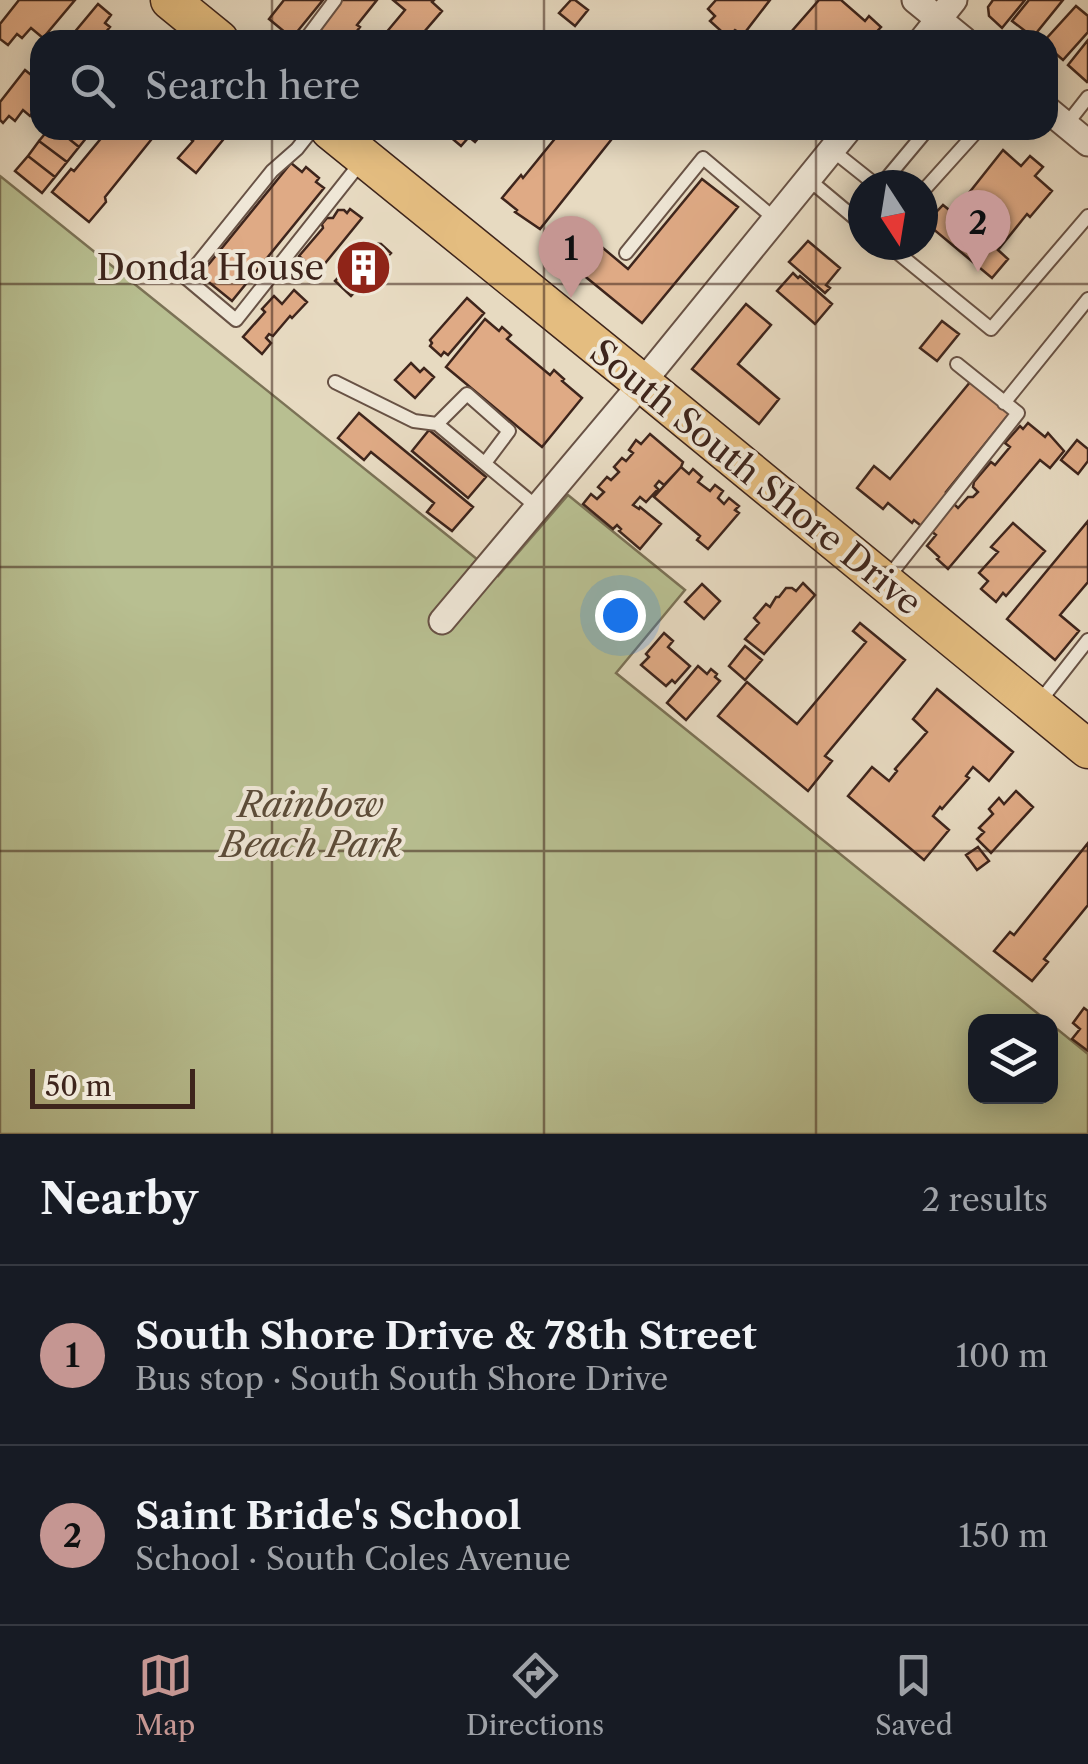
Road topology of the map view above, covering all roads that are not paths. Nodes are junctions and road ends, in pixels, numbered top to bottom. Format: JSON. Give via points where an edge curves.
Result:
{"nodes":[{"id":1,"x":170,"y":0,"type":"edge"},
{"id":2,"x":336,"y":0,"type":"edge"},
{"id":3,"x":915,"y":0,"type":"edge"},
{"id":4,"x":947,"y":10,"type":"edge"},
{"id":5,"x":207,"y":30,"type":"edge"},
{"id":6,"x":313,"y":30,"type":"edge"},
{"id":7,"x":930,"y":30,"type":"edge"},
{"id":8,"x":1088,"y":97,"type":"edge"},
{"id":9,"x":1058,"y":116,"type":"edge"},
{"id":10,"x":1058,"y":118,"type":"edge"},
{"id":11,"x":304,"y":140,"type":"edge"},
{"id":12,"x":342,"y":140,"type":"edge"},
{"id":13,"x":840,"y":140,"type":"edge"},
{"id":14,"x":918,"y":140,"type":"edge"},
{"id":15,"x":969,"y":140,"type":"edge"},
{"id":16,"x":1088,"y":143,"type":"edge"},
{"id":17,"x":364,"y":158,"type":"junction"},
{"id":18,"x":866,"y":170,"type":"edge"},
{"id":19,"x":892,"y":170,"type":"edge"},
{"id":20,"x":938,"y":175,"type":"edge"},
{"id":21,"x":808,"y":179,"type":"junction"},
{"id":22,"x":848,"y":212,"type":"edge"},
{"id":23,"x":1088,"y":216,"type":"edge"},
{"id":24,"x":775,"y":219,"type":"junction"},
{"id":25,"x":626,"y":253,"type":"dead end"},
{"id":26,"x":906,"y":260,"type":"edge"},
{"id":27,"x":1088,"y":299,"type":"edge"},
{"id":28,"x":956,"y":364,"type":"dead end"},
{"id":29,"x":335,"y":382,"type":"dead end"},
{"id":30,"x":642,"y":383,"type":"junction"},
{"id":31,"x":1004,"y":403,"type":"junction"},
{"id":32,"x":437,"y":424,"type":"junction"},
{"id":33,"x":485,"y":464,"type":"junction"},
{"id":34,"x":537,"y":507,"type":"junction"},
{"id":35,"x":885,"y":582,"type":"junction"},
{"id":36,"x":442,"y":621,"type":"dead end"},
{"id":37,"x":1088,"y":640,"type":"edge"},
{"id":38,"x":1036,"y":706,"type":"junction"},
{"id":39,"x":1088,"y":749,"type":"edge"}],
"edges":[{"from":1,"to":5,"type":"main road"},
{"from":2,"to":6,"type":"lane"},
{"from":3,"to":4,"type":"street"},
{"from":4,"to":7,"type":"street"},
{"from":8,"to":9,"type":"lane"},
{"from":10,"to":16,"type":"street"},
{"from":11,"to":17,"type":"lane","via":[[186,278],[236,320]]},
{"from":12,"to":17,"type":"main road","name":"South South Shore Drive"},
{"from":13,"to":18,"type":"lane"},
{"from":13,"to":21,"type":"street"},
{"from":14,"to":19,"type":"lane"},
{"from":15,"to":20,"type":"lane"},
{"from":17,"to":30,"type":"main road","name":"South South Shore Drive"},
{"from":21,"to":22,"type":"lane"},
{"from":21,"to":24,"type":"street"},
{"from":23,"to":26,"type":"lane","via":[[990,329]]},
{"from":24,"to":25,"type":"lane","via":[[703,158]]},
{"from":24,"to":30,"type":"street"},
{"from":27,"to":31,"type":"lane"},
{"from":28,"to":31,"type":"lane"},
{"from":29,"to":32,"type":"lane","via":[[414,421]]},
{"from":30,"to":34,"type":"street"},
{"from":30,"to":35,"type":"main road","name":"South South Shore Drive"},
{"from":31,"to":35,"type":"lane","via":[[1018,413]]},
{"from":32,"to":33,"type":"lane"},
{"from":32,"to":33,"type":"lane","via":[[467,394],[509,431]]},
{"from":33,"to":34,"type":"lane"},
{"from":34,"to":36,"type":"street"},
{"from":35,"to":38,"type":"main road","name":"South South Shore Drive"},
{"from":37,"to":38,"type":"lane"},
{"from":38,"to":39,"type":"main road","name":"South South Shore Drive"}]}
